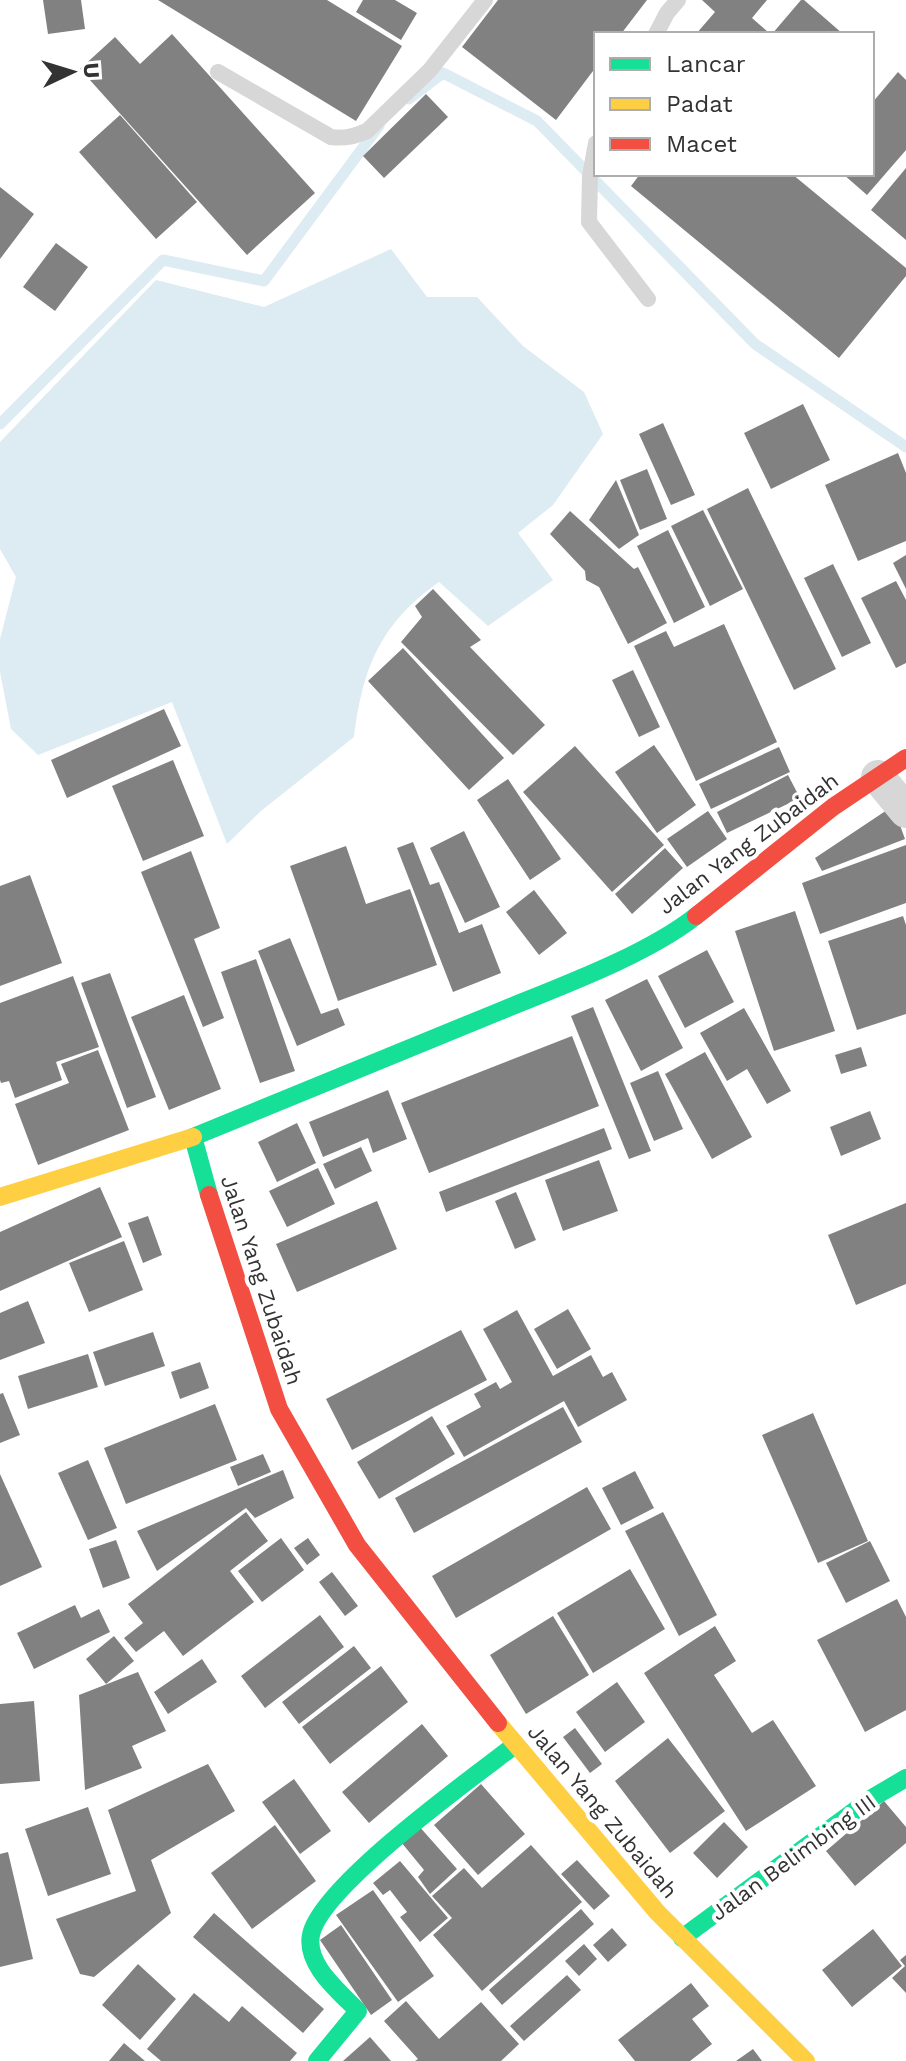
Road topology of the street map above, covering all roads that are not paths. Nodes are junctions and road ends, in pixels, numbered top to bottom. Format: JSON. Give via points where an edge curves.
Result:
{"nodes":[{"id":1,"x":485,"y":0,"type":"edge"},
{"id":2,"x":678,"y":0,"type":"edge"},
{"id":3,"x":657,"y":32,"type":"edge"},
{"id":4,"x":218,"y":72,"type":"dead end"},
{"id":5,"x":594,"y":154,"type":"edge"},
{"id":6,"x":648,"y":299,"type":"dead end"},
{"id":7,"x":906,"y":758,"type":"edge"},
{"id":8,"x":878,"y":777,"type":"junction"},
{"id":9,"x":906,"y":811,"type":"edge"},
{"id":10,"x":193,"y":1137,"type":"junction"},
{"id":11,"x":0,"y":1197,"type":"edge"},
{"id":12,"x":515,"y":1745,"type":"junction"},
{"id":13,"x":906,"y":1778,"type":"edge"},
{"id":14,"x":682,"y":1938,"type":"junction"},
{"id":15,"x":317,"y":2061,"type":"edge"},
{"id":16,"x":806,"y":2061,"type":"edge"}],
"edges":[{"from":1,"to":4,"type":"lane","via":[[430,70],[356,136],[331,137]]},
{"from":2,"to":3,"type":"lane"},
{"from":5,"to":6,"type":"lane","via":[[589,222]]},
{"from":7,"to":8,"type":"street","name":"Jalan Yang Zubaidah"},
{"from":8,"to":9,"type":"street"},
{"from":8,"to":10,"type":"street","name":"Jalan Yang Zubaidah","via":[[682,927],[638,951]]},
{"from":10,"to":11,"type":"street"},
{"from":10,"to":12,"type":"street","name":"Jalan Yang Zubaidah","via":[[279,1409],[357,1545]]},
{"from":12,"to":14,"type":"street","name":"Jalan Yang Zubaidah"},
{"from":12,"to":15,"type":"street","via":[[372,1860],[317,1919],[311,1937],[315,1957],[358,2011]]},
{"from":13,"to":14,"type":"street","name":"Jalan Belimbing III"},
{"from":14,"to":16,"type":"street","name":"Jalan Yang Zubaidah"}]}
